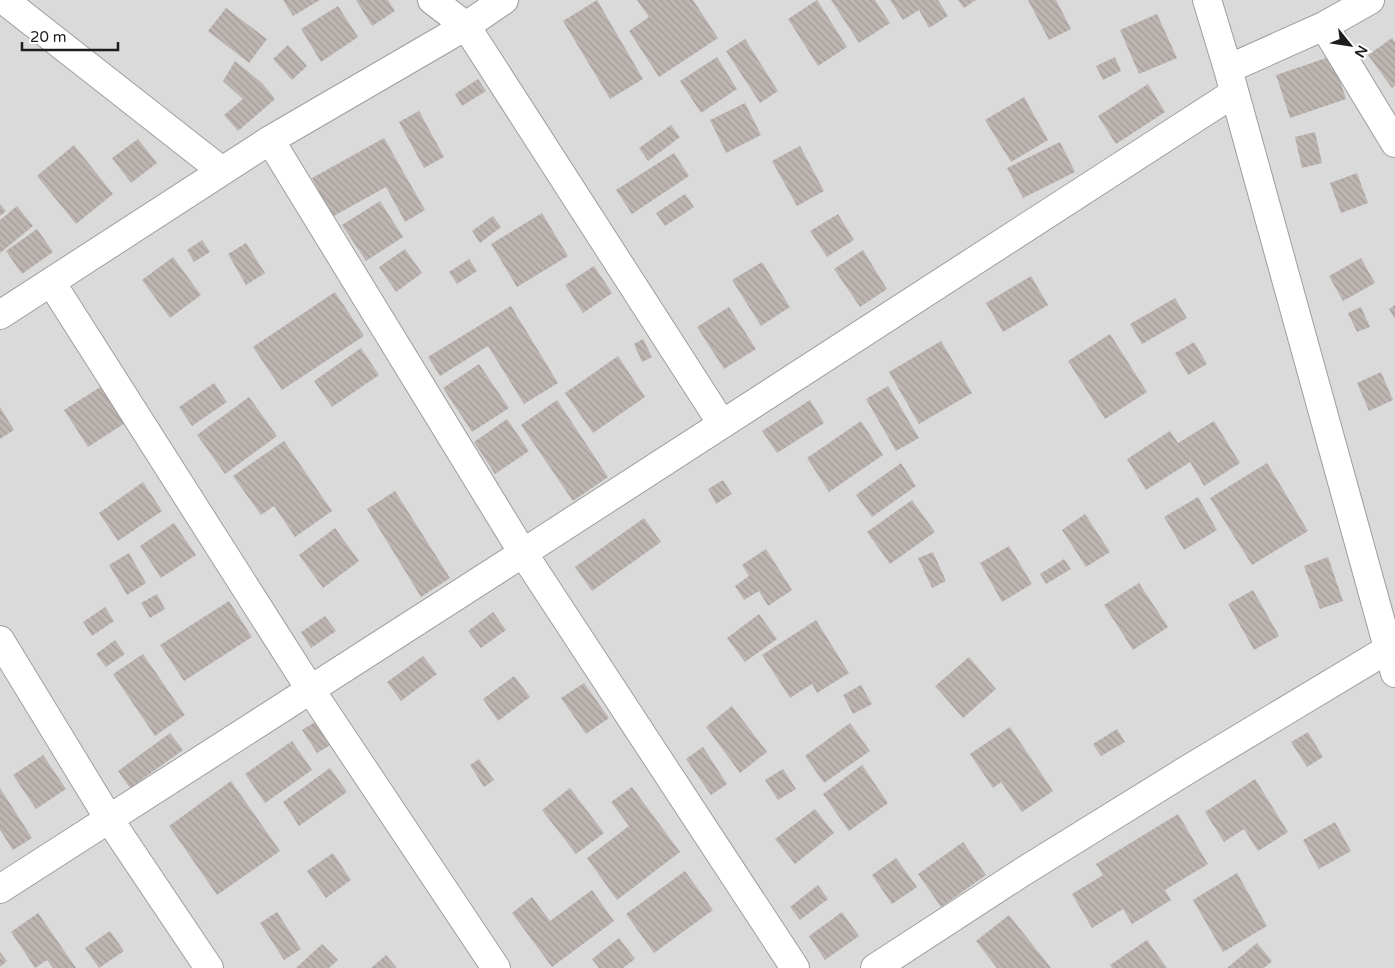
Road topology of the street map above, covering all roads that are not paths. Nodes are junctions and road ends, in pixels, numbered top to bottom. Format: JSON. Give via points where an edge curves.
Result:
{"nodes":[{"id":1,"x":4,"y":0,"type":"edge"},
{"id":2,"x":432,"y":0,"type":"edge"},
{"id":3,"x":504,"y":0,"type":"edge"},
{"id":4,"x":1207,"y":0,"type":"edge"},
{"id":5,"x":1370,"y":0,"type":"edge"},
{"id":6,"x":466,"y":26,"type":"junction"},
{"id":7,"x":1324,"y":26,"type":"junction"},
{"id":8,"x":1231,"y":81,"type":"junction"},
{"id":9,"x":270,"y":140,"type":"junction"},
{"id":10,"x":1395,"y":143,"type":"edge"},
{"id":11,"x":222,"y":171,"type":"junction"},
{"id":12,"x":51,"y":282,"type":"junction"},
{"id":13,"x":0,"y":315,"type":"edge"},
{"id":14,"x":722,"y":424,"type":"junction"},
{"id":15,"x":524,"y":553,"type":"junction"},
{"id":16,"x":0,"y":640,"type":"edge"},
{"id":17,"x":1393,"y":656,"type":"edge"},
{"id":18,"x":310,"y":689,"type":"junction"},
{"id":19,"x":109,"y":819,"type":"junction"},
{"id":20,"x":0,"y":889,"type":"edge"},
{"id":21,"x":209,"y":968,"type":"edge"},
{"id":22,"x":496,"y":968,"type":"edge"},
{"id":23,"x":795,"y":968,"type":"edge"},
{"id":24,"x":875,"y":968,"type":"edge"}],
"edges":[{"from":1,"to":11,"type":"street"},
{"from":2,"to":6,"type":"street"},
{"from":3,"to":6,"type":"street"},
{"from":4,"to":8,"type":"street"},
{"from":5,"to":7,"type":"street"},
{"from":6,"to":9,"type":"street"},
{"from":6,"to":14,"type":"street"},
{"from":7,"to":8,"type":"street"},
{"from":7,"to":10,"type":"street"},
{"from":8,"to":14,"type":"street"},
{"from":8,"to":17,"type":"street"},
{"from":9,"to":11,"type":"street"},
{"from":9,"to":15,"type":"street"},
{"from":11,"to":12,"type":"street"},
{"from":12,"to":13,"type":"street"},
{"from":12,"to":18,"type":"street"},
{"from":14,"to":15,"type":"street"},
{"from":15,"to":18,"type":"street"},
{"from":15,"to":23,"type":"street"},
{"from":16,"to":19,"type":"street"},
{"from":17,"to":24,"type":"street","via":[[1187,770]]},
{"from":18,"to":19,"type":"street"},
{"from":18,"to":22,"type":"street"},
{"from":19,"to":20,"type":"street"},
{"from":19,"to":21,"type":"street"}]}
